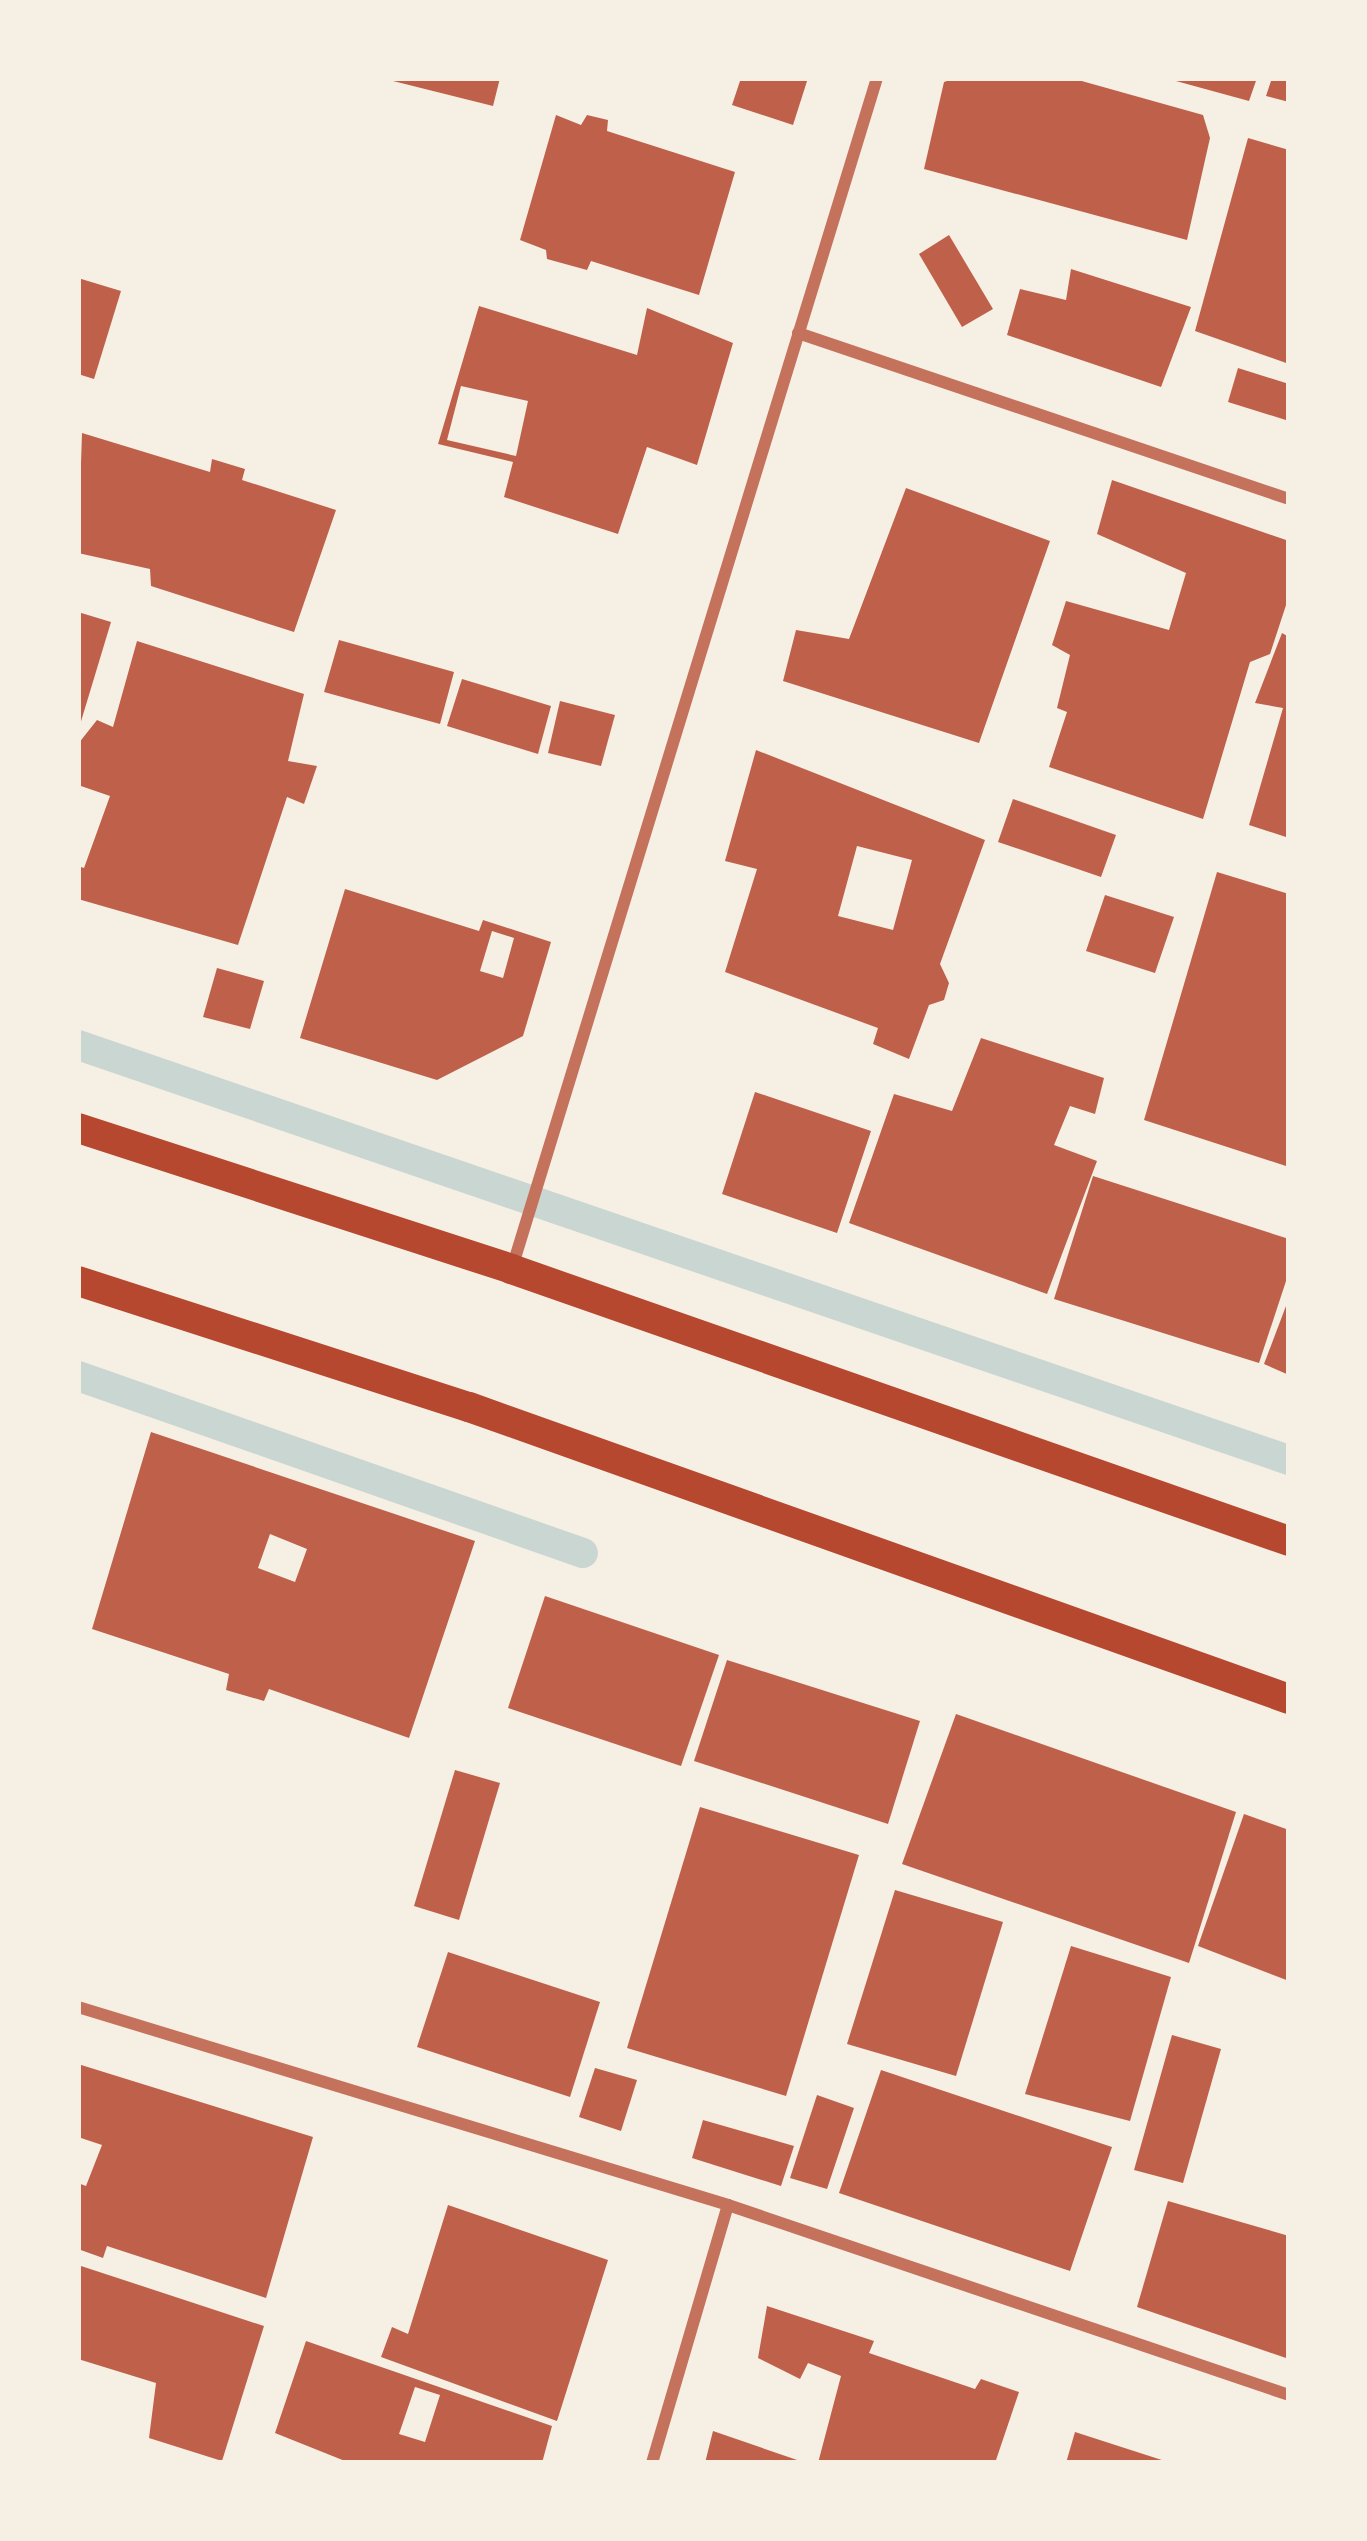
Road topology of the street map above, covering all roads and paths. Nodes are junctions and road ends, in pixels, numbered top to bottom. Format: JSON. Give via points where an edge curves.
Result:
{"nodes":[{"id":1,"x":877,"y":78,"type":"edge"},
{"id":2,"x":798,"y":333,"type":"junction"},
{"id":3,"x":1289,"y":499,"type":"edge"},
{"id":4,"x":78,"y":1128,"type":"edge"},
{"id":5,"x":512,"y":1269,"type":"junction"},
{"id":6,"x":78,"y":1281,"type":"edge"},
{"id":7,"x":1289,"y":1541,"type":"edge"},
{"id":8,"x":1289,"y":1699,"type":"edge"},
{"id":9,"x":78,"y":2007,"type":"edge"},
{"id":10,"x":728,"y":2205,"type":"junction"},
{"id":11,"x":1289,"y":2395,"type":"edge"},
{"id":12,"x":652,"y":2463,"type":"edge"}],
"edges":[{"from":1,"to":2,"type":"street"},
{"from":2,"to":3,"type":"street"},
{"from":2,"to":5,"type":"street"},
{"from":4,"to":5,"type":"main road"},
{"from":5,"to":7,"type":"main road"},
{"from":6,"to":8,"type":"main road","via":[[469,1407]]},
{"from":9,"to":10,"type":"street"},
{"from":10,"to":11,"type":"street"},
{"from":10,"to":12,"type":"street"}]}
